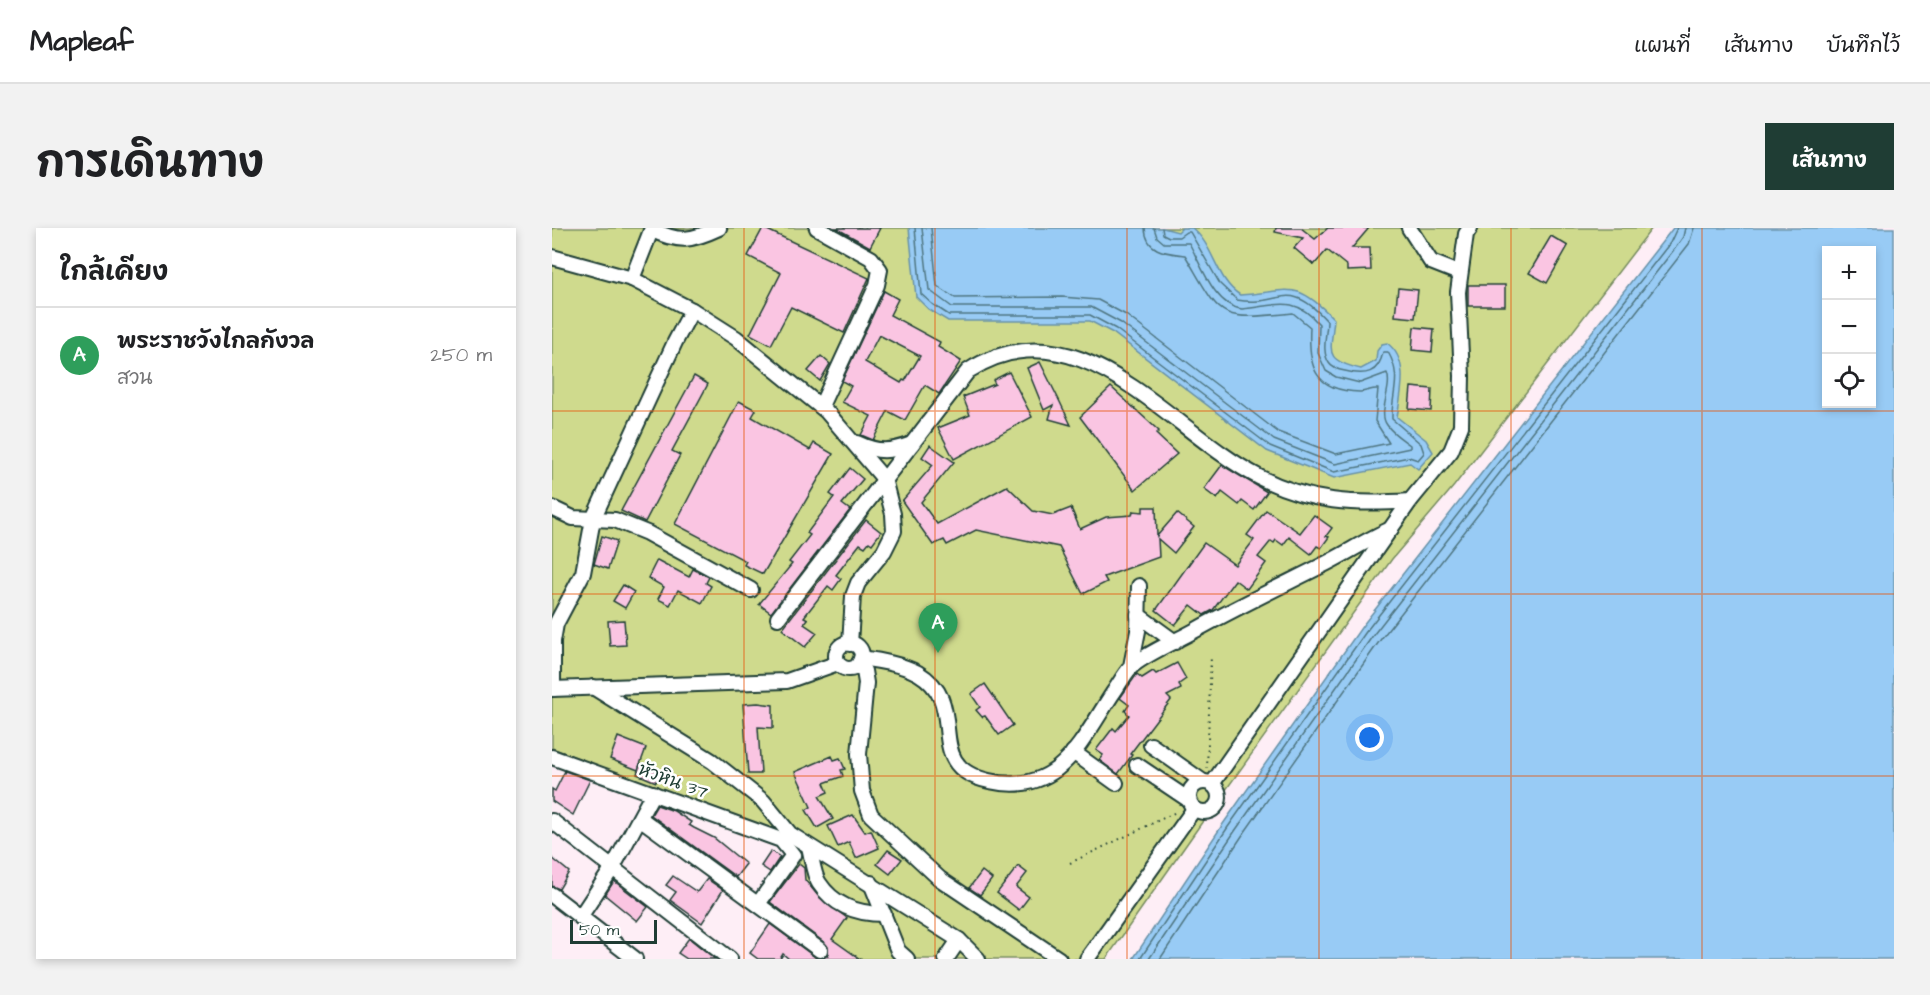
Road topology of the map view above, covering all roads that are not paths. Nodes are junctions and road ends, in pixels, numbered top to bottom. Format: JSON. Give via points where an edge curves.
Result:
{"nodes":[{"id":1,"x":719,"y":228,"type":"edge"},
{"id":2,"x":817,"y":228,"type":"edge"},
{"id":3,"x":1409,"y":228,"type":"edge"},
{"id":4,"x":1470,"y":228,"type":"edge"},
{"id":5,"x":652,"y":229,"type":"edge"},
{"id":6,"x":552,"y":257,"type":"edge"},
{"id":7,"x":1459,"y":273,"type":"junction"},
{"id":8,"x":632,"y":279,"type":"junction"},
{"id":9,"x":692,"y":310,"type":"junction"},
{"id":10,"x":821,"y":406,"type":"junction"},
{"id":11,"x":852,"y":440,"type":"junction"},
{"id":12,"x":913,"y":444,"type":"junction"},
{"id":13,"x":884,"y":479,"type":"junction"},
{"id":14,"x":1410,"y":501,"type":"junction"},
{"id":15,"x":552,"y":508,"type":"edge"},
{"id":16,"x":593,"y":519,"type":"junction"},
{"id":17,"x":1391,"y":529,"type":"junction"},
{"id":18,"x":1139,"y":586,"type":"dead end"},
{"id":19,"x":751,"y":590,"type":"dead end"},
{"id":20,"x":1138,"y":615,"type":"junction"},
{"id":21,"x":556,"y":618,"type":"edge"},
{"id":22,"x":778,"y":618,"type":"dead end"},
{"id":23,"x":1175,"y":642,"type":"junction"},
{"id":24,"x":850,"y":644,"type":"junction"},
{"id":25,"x":860,"y":660,"type":"junction"},
{"id":26,"x":838,"y":663,"type":"junction"},
{"id":27,"x":1131,"y":666,"type":"junction"},
{"id":28,"x":593,"y":687,"type":"junction"},
{"id":29,"x":553,"y":689,"type":"edge"},
{"id":30,"x":1151,"y":745,"type":"dead end"},
{"id":31,"x":1073,"y":752,"type":"junction"},
{"id":32,"x":552,"y":757,"type":"edge"},
{"id":33,"x":1137,"y":765,"type":"dead end"},
{"id":34,"x":1207,"y":782,"type":"junction"},
{"id":35,"x":1116,"y":783,"type":"dead end"},
{"id":36,"x":653,"y":793,"type":"junction"},
{"id":37,"x":1191,"y":804,"type":"junction"},
{"id":38,"x":641,"y":819,"type":"junction"},
{"id":39,"x":552,"y":821,"type":"edge"},
{"id":40,"x":810,"y":846,"type":"junction"},
{"id":41,"x":613,"y":867,"type":"junction"},
{"id":42,"x":871,"y":883,"type":"junction"},
{"id":43,"x":552,"y":895,"type":"edge"},
{"id":44,"x":758,"y":904,"type":"junction"},
{"id":45,"x":884,"y":914,"type":"junction"},
{"id":46,"x":580,"y":917,"type":"junction"},
{"id":47,"x":959,"y":940,"type":"junction"},
{"id":48,"x":820,"y":950,"type":"dead end"},
{"id":49,"x":635,"y":959,"type":"edge"},
{"id":50,"x":730,"y":959,"type":"edge"},
{"id":51,"x":907,"y":959,"type":"edge"},
{"id":52,"x":946,"y":959,"type":"edge"},
{"id":53,"x":978,"y":959,"type":"edge"},
{"id":54,"x":1059,"y":959,"type":"edge"},
{"id":55,"x":1087,"y":959,"type":"edge"}],
"edges":[{"from":1,"to":5,"type":"street","via":[[692,239],[672,239]]},
{"from":2,"to":10,"type":"street","via":[[871,258],[880,270],[877,285]]},
{"from":3,"to":7,"type":"street","via":[[1431,262]]},
{"from":4,"to":7,"type":"street"},
{"from":5,"to":8,"type":"street"},
{"from":6,"to":8,"type":"street"},
{"from":7,"to":14,"type":"street","via":[[1461,426],[1451,451]]},
{"from":8,"to":9,"type":"street"},
{"from":9,"to":10,"type":"street","via":[[736,338]]},
{"from":9,"to":16,"type":"street"},
{"from":10,"to":11,"type":"street"},
{"from":11,"to":12,"type":"street","via":[[872,451],[885,452]]},
{"from":11,"to":13,"type":"street"},
{"from":12,"to":13,"type":"street"},
{"from":12,"to":14,"type":"street","via":[[968,371],[990,357],[1022,349],[1047,351],[1077,358],[1116,375],[1213,445],[1269,481],[1300,494],[1338,503]]},
{"from":13,"to":22,"type":"street"},
{"from":13,"to":24,"type":"street","via":[[894,531],[884,551],[858,582],[853,596]]},
{"from":14,"to":17,"type":"street"},
{"from":15,"to":16,"type":"street","via":[[573,518]]},
{"from":16,"to":19,"type":"street","via":[[615,520],[647,533]]},
{"from":16,"to":21,"type":"street","via":[[583,573]]},
{"from":17,"to":23,"type":"street"},
{"from":17,"to":34,"type":"street"},
{"from":18,"to":20,"type":"street"},
{"from":20,"to":23,"type":"street"},
{"from":20,"to":27,"type":"street"},
{"from":21,"to":29,"type":"street"},
{"from":23,"to":27,"type":"street"},
{"from":24,"to":25,"type":"street","via":[[858,647]]},
{"from":24,"to":26,"type":"street","via":[[837,650]]},
{"from":25,"to":26,"type":"street","via":[[855,668],[847,669]]},
{"from":25,"to":31,"type":"street","via":[[904,667],[932,684],[947,713],[948,746],[954,761],[966,772],[987,781],[1019,785],[1040,781]]},
{"from":25,"to":54,"type":"street","via":[[866,683],[859,754],[862,791],[870,815],[940,879]]},
{"from":26,"to":28,"type":"street","via":[[787,681]]},
{"from":27,"to":31,"type":"street"},
{"from":28,"to":29,"type":"street"},
{"from":28,"to":40,"type":"street","via":[[712,761],[763,801],[790,834]]},
{"from":30,"to":34,"type":"street"},
{"from":31,"to":35,"type":"street"},
{"from":32,"to":36,"type":"street","name":"หัวหิน 37"},
{"from":33,"to":37,"type":"street"},
{"from":34,"to":37,"type":"street","via":[[1191,789]]},
{"from":34,"to":37,"type":"street","via":[[1220,794],[1218,805],[1209,812]]},
{"from":36,"to":38,"type":"street"},
{"from":36,"to":44,"type":"street","name":"หัวหิน 37","via":[[781,840],[793,855]]},
{"from":37,"to":55,"type":"street"},
{"from":38,"to":41,"type":"street"},
{"from":38,"to":44,"type":"street"},
{"from":39,"to":41,"type":"street"},
{"from":40,"to":42,"type":"street"},
{"from":40,"to":45,"type":"street","via":[[819,883],[842,905],[861,914]]},
{"from":41,"to":46,"type":"street"},
{"from":41,"to":50,"type":"street"},
{"from":42,"to":45,"type":"street"},
{"from":42,"to":47,"type":"street"},
{"from":43,"to":46,"type":"street"},
{"from":44,"to":48,"type":"street"},
{"from":45,"to":51,"type":"street","via":[[898,951]]},
{"from":46,"to":49,"type":"street"},
{"from":47,"to":52,"type":"street"},
{"from":47,"to":53,"type":"street"}]}
